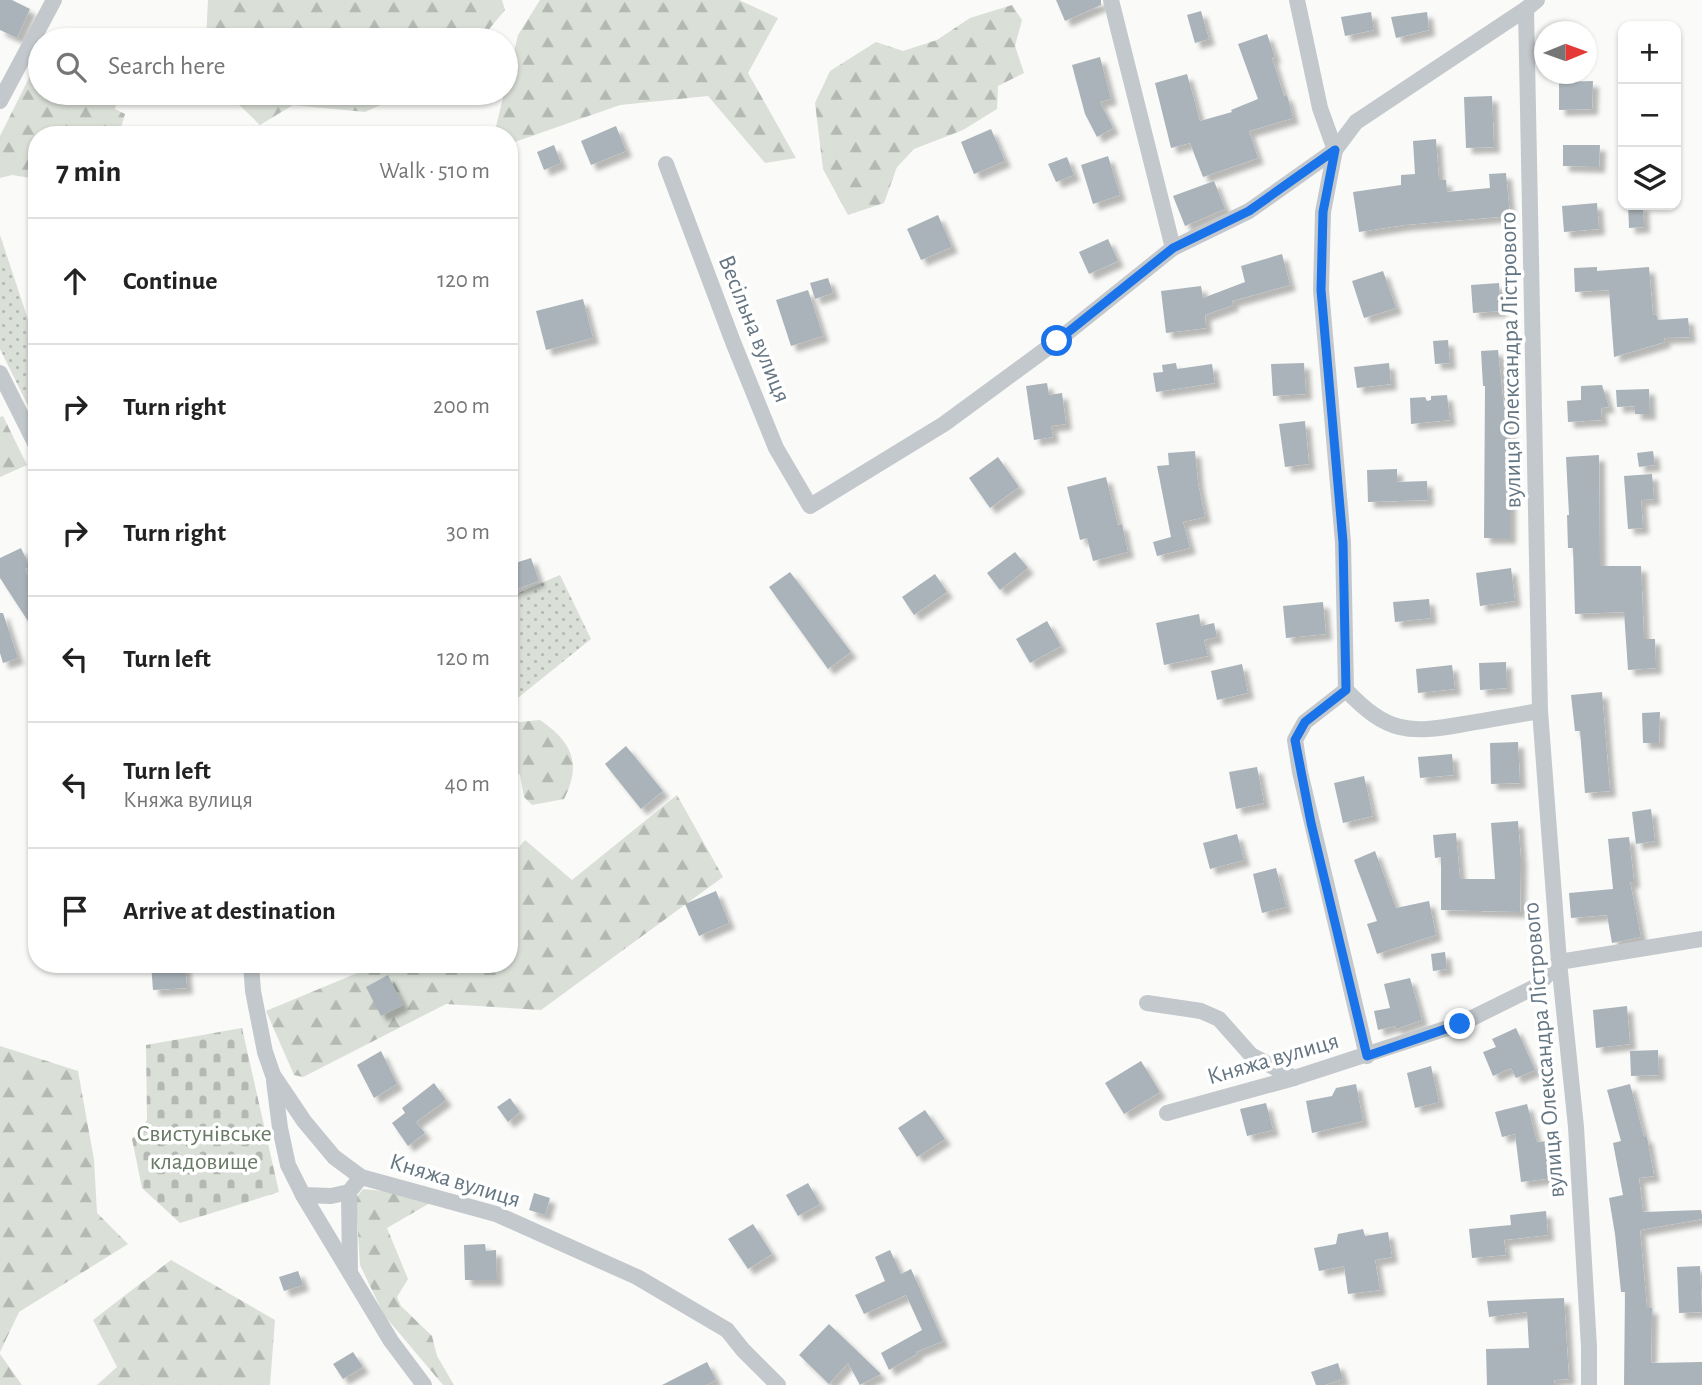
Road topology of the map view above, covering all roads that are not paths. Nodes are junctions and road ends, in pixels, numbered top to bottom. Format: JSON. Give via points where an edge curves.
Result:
{"nodes":[{"id":1,"x":54,"y":0,"type":"edge"},
{"id":2,"x":1111,"y":0,"type":"edge"},
{"id":3,"x":1297,"y":0,"type":"edge"},
{"id":4,"x":1532,"y":4,"type":"edge"},
{"id":5,"x":39,"y":28,"type":"edge"},
{"id":6,"x":28,"y":49,"type":"edge"},
{"id":7,"x":0,"y":101,"type":"edge"},
{"id":8,"x":1335,"y":150,"type":"junction"},
{"id":9,"x":666,"y":164,"type":"dead end"},
{"id":10,"x":1173,"y":248,"type":"junction"},
{"id":11,"x":0,"y":373,"type":"edge"},
{"id":12,"x":28,"y":429,"type":"edge"},
{"id":13,"x":810,"y":506,"type":"joint"},
{"id":14,"x":1346,"y":690,"type":"junction"},
{"id":15,"x":1540,"y":711,"type":"junction"},
{"id":16,"x":1702,"y":939,"type":"edge"},
{"id":17,"x":1559,"y":962,"type":"junction"},
{"id":18,"x":252,"y":973,"type":"edge"},
{"id":19,"x":1147,"y":1003,"type":"dead end"},
{"id":20,"x":1367,"y":1056,"type":"junction"},
{"id":21,"x":273,"y":1075,"type":"junction"},
{"id":22,"x":1294,"y":1078,"type":"junction"},
{"id":23,"x":1167,"y":1113,"type":"dead end"},
{"id":24,"x":361,"y":1177,"type":"junction"},
{"id":25,"x":349,"y":1192,"type":"junction"},
{"id":26,"x":303,"y":1195,"type":"junction"},
{"id":27,"x":350,"y":1273,"type":"junction"},
{"id":28,"x":424,"y":1385,"type":"edge"},
{"id":29,"x":778,"y":1385,"type":"edge"},
{"id":30,"x":1589,"y":1385,"type":"edge"}],
"edges":[{"from":1,"to":5,"type":"street"},
{"from":2,"to":10,"type":"street"},
{"from":3,"to":8,"type":"street","name":"вулиця Олександра Лістрового"},
{"from":4,"to":8,"type":"street","name":"вулиця Олександра Лістрового","via":[[1356,122]]},
{"from":4,"to":15,"type":"street","name":"вулиця Олександра Лістрового"},
{"from":6,"to":7,"type":"street"},
{"from":8,"to":10,"type":"street","name":"вулиця Олександра Лістрового","via":[[1249,211]]},
{"from":8,"to":14,"type":"street","name":"вулиця Олександра Лістрового","via":[[1323,212],[1321,290],[1343,542]]},
{"from":9,"to":13,"type":"street","name":"Весільна вулиця","via":[[776,448]]},
{"from":10,"to":13,"type":"street","name":"вулиця Олександра Лістрового","via":[[944,424]]},
{"from":11,"to":12,"type":"street"},
{"from":14,"to":15,"type":"street","via":[[1379,719],[1424,731]]},
{"from":14,"to":20,"type":"street","via":[[1305,722],[1295,740]]},
{"from":15,"to":17,"type":"street","name":"вулиця Олександра Лістрового"},
{"from":16,"to":17,"type":"street"},
{"from":17,"to":20,"type":"street","name":"Княжа вулиця","via":[[1526,992],[1460,1024]]},
{"from":17,"to":30,"type":"street","name":"вулиця Олександра Лістрового","via":[[1576,1126]]},
{"from":18,"to":21,"type":"street","name":"Княжа вулиця"},
{"from":19,"to":22,"type":"street","via":[[1201,1011],[1219,1019],[1251,1055]]},
{"from":20,"to":22,"type":"street","name":"Княжа вулиця"},
{"from":21,"to":24,"type":"street","name":"Княжа вулиця","via":[[334,1157]]},
{"from":21,"to":26,"type":"street","via":[[288,1165]]},
{"from":22,"to":23,"type":"street","name":"Княжа вулиця"},
{"from":24,"to":25,"type":"street"},
{"from":24,"to":29,"type":"street","name":"Княжа вулиця","via":[[496,1214],[638,1277],[727,1330]]},
{"from":25,"to":26,"type":"street"},
{"from":25,"to":27,"type":"street"},
{"from":26,"to":27,"type":"street"},
{"from":27,"to":28,"type":"street"}]}
